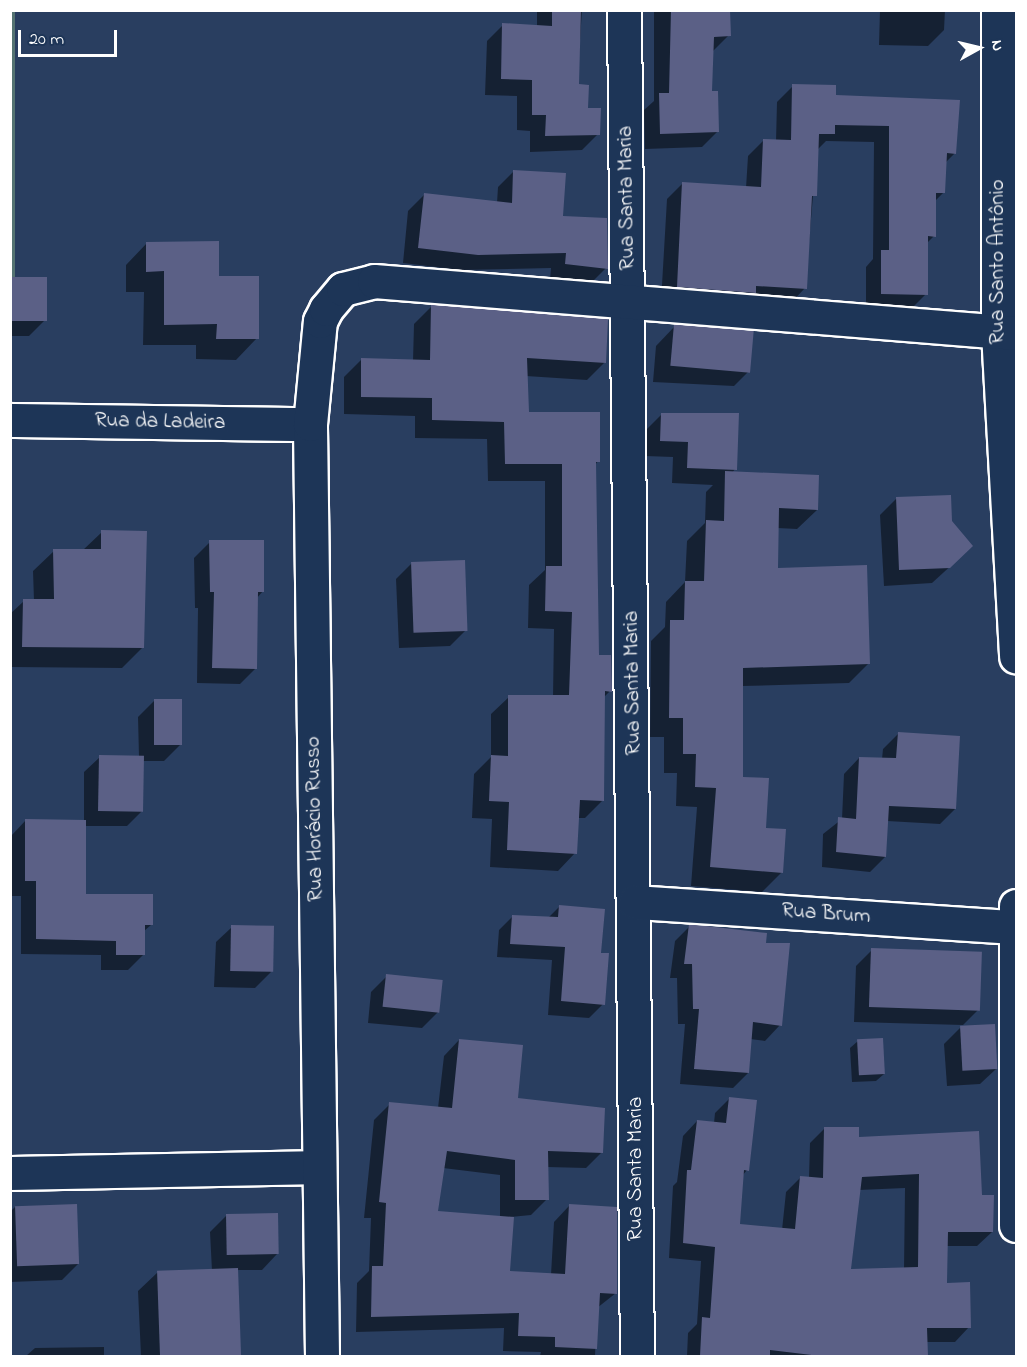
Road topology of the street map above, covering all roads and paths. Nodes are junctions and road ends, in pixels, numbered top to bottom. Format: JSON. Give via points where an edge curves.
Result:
{"nodes":[{"id":1,"x":624,"y":10,"type":"edge"},
{"id":2,"x":998,"y":10,"type":"edge"},
{"id":3,"x":629,"y":299,"type":"junction"},
{"id":4,"x":1007,"y":332,"type":"edge"},
{"id":5,"x":10,"y":420,"type":"edge"},
{"id":6,"x":310,"y":424,"type":"junction"},
{"id":7,"x":1017,"y":657,"type":"edge"},
{"id":8,"x":635,"y":902,"type":"junction"},
{"id":9,"x":1017,"y":906,"type":"edge"},
{"id":10,"x":1016,"y":927,"type":"edge"},
{"id":11,"x":320,"y":1167,"type":"junction"},
{"id":12,"x":10,"y":1173,"type":"edge"},
{"id":13,"x":1017,"y":1225,"type":"edge"},
{"id":14,"x":331,"y":1355,"type":"edge"},
{"id":15,"x":637,"y":1356,"type":"edge"}],
"edges":[{"from":1,"to":3,"type":"street","name":"Rua Santa Maria"},
{"from":2,"to":4,"type":"street","name":"Rua Santo Antônio"},
{"from":3,"to":4,"type":"street"},
{"from":3,"to":6,"type":"street","name":"Rua Horácio Russo","via":[[374,281],[343,289],[320,321]]},
{"from":3,"to":8,"type":"street","name":"Rua Santa Maria"},
{"from":4,"to":7,"type":"street","name":"Rua Santo Antônio"},
{"from":5,"to":6,"type":"street","name":"Rua da Ladeira"},
{"from":6,"to":11,"type":"street","name":"Rua Horácio Russo"},
{"from":8,"to":10,"type":"street","name":"Rua Brum"},
{"from":8,"to":15,"type":"street","name":"Rua Santa Maria"},
{"from":9,"to":10,"type":"street"},
{"from":10,"to":13,"type":"street"},
{"from":11,"to":12,"type":"street"},
{"from":11,"to":14,"type":"street","name":"Rua Horácio Russo"}]}
